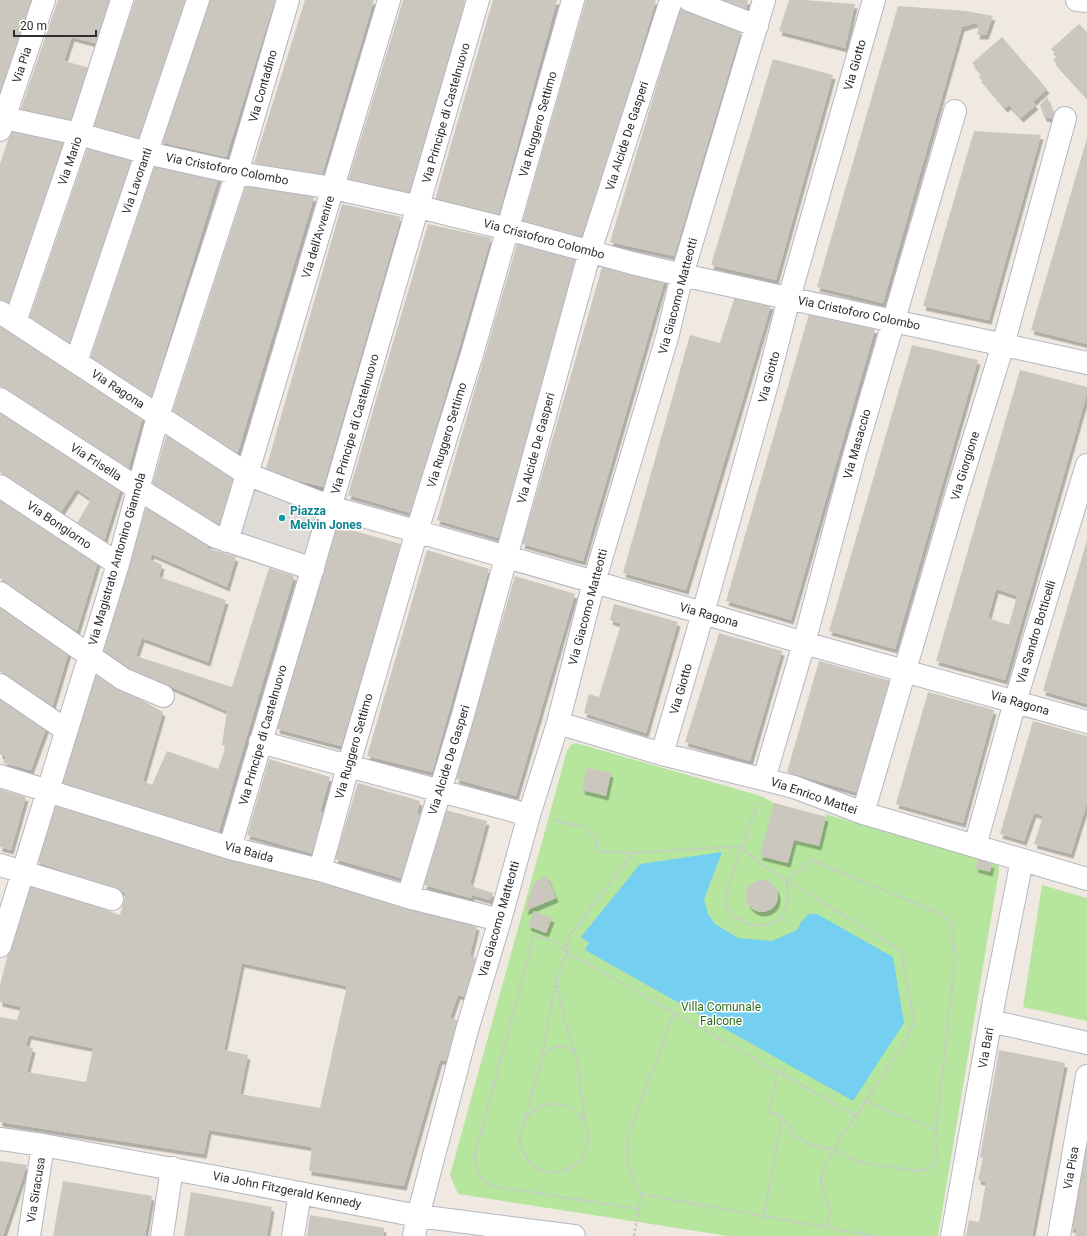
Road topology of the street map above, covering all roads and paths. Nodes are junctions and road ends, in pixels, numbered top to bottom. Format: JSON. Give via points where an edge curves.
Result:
{"nodes":[{"id":1,"x":44,"y":0,"type":"edge"},
{"id":2,"x":122,"y":0,"type":"edge"},
{"id":3,"x":198,"y":0,"type":"edge"},
{"id":4,"x":288,"y":0,"type":"edge"},
{"id":5,"x":389,"y":0,"type":"edge"},
{"id":6,"x":478,"y":0,"type":"edge"},
{"id":7,"x":572,"y":0,"type":"edge"},
{"id":8,"x":671,"y":0,"type":"edge"},
{"id":9,"x":688,"y":0,"type":"edge"},
{"id":10,"x":764,"y":0,"type":"edge"},
{"id":11,"x":874,"y":0,"type":"edge"},
{"id":12,"x":1077,"y":0,"type":"edge"},
{"id":13,"x":1087,"y":1,"type":"edge"},
{"id":14,"x":757,"y":26,"type":"junction"},
{"id":15,"x":955,"y":111,"type":"dead end"},
{"id":16,"x":1065,"y":118,"type":"dead end"},
{"id":17,"x":1,"y":122,"type":"edge"},
{"id":18,"x":79,"y":134,"type":"junction"},
{"id":19,"x":147,"y":153,"type":"junction"},
{"id":20,"x":237,"y":173,"type":"junction"},
{"id":21,"x":333,"y":188,"type":"junction"},
{"id":22,"x":419,"y":207,"type":"junction"},
{"id":23,"x":508,"y":229,"type":"junction"},
{"id":24,"x":590,"y":251,"type":"junction"},
{"id":25,"x":682,"y":275,"type":"junction"},
{"id":26,"x":789,"y":298,"type":"junction"},
{"id":27,"x":8,"y":317,"type":"edge"},
{"id":28,"x":894,"y":321,"type":"junction"},
{"id":29,"x":1003,"y":345,"type":"junction"},
{"id":30,"x":76,"y":362,"type":"junction"},
{"id":31,"x":1087,"y":363,"type":"edge"},
{"id":32,"x":0,"y":399,"type":"edge"},
{"id":33,"x":158,"y":416,"type":"junction"},
{"id":34,"x":1087,"y":464,"type":"edge"},
{"id":35,"x":241,"y":470,"type":"junction"},
{"id":36,"x":0,"y":486,"type":"edge"},
{"id":37,"x":137,"y":488,"type":"junction"},
{"id":38,"x":331,"y":507,"type":"junction"},
{"id":39,"x":417,"y":532,"type":"junction"},
{"id":40,"x":220,"y":538,"type":"junction"},
{"id":41,"x":507,"y":557,"type":"junction"},
{"id":42,"x":118,"y":564,"type":"junction"},
{"id":43,"x":313,"y":569,"type":"junction"},
{"id":44,"x":594,"y":582,"type":"junction"},
{"id":45,"x":0,"y":593,"type":"edge"},
{"id":46,"x":703,"y":613,"type":"junction"},
{"id":47,"x":804,"y":643,"type":"junction"},
{"id":48,"x":89,"y":655,"type":"junction"},
{"id":49,"x":905,"y":670,"type":"junction"},
{"id":50,"x":0,"y":685,"type":"edge"},
{"id":51,"x":163,"y":696,"type":"dead end"},
{"id":52,"x":1015,"y":702,"type":"junction"},
{"id":53,"x":1087,"y":722,"type":"edge"},
{"id":54,"x":558,"y":723,"type":"junction"},
{"id":55,"x":66,"y":730,"type":"junction"},
{"id":56,"x":260,"y":742,"type":"junction"},
{"id":57,"x":662,"y":754,"type":"junction"},
{"id":58,"x":348,"y":767,"type":"junction"},
{"id":59,"x":0,"y":776,"type":"edge"},
{"id":60,"x":764,"y":780,"type":"junction"},
{"id":61,"x":47,"y":790,"type":"junction"},
{"id":62,"x":440,"y":791,"type":"junction"},
{"id":63,"x":863,"y":813,"type":"junction"},
{"id":64,"x":529,"y":815,"type":"junction"},
{"id":65,"x":975,"y":846,"type":"junction"},
{"id":66,"x":230,"y":848,"type":"junction"},
{"id":67,"x":742,"y":848,"type":"junction"},
{"id":68,"x":633,"y":853,"type":"junction"},
{"id":69,"x":1022,"y":860,"type":"junction"},
{"id":70,"x":0,"y":865,"type":"edge"},
{"id":71,"x":320,"y":870,"type":"junction"},
{"id":72,"x":22,"y":873,"type":"junction"},
{"id":73,"x":1087,"y":878,"type":"edge"},
{"id":74,"x":787,"y":880,"type":"junction"},
{"id":75,"x":408,"y":897,"type":"junction"},
{"id":76,"x":112,"y":899,"type":"dead end"},
{"id":77,"x":500,"y":920,"type":"junction"},
{"id":78,"x":0,"y":946,"type":"edge"},
{"id":79,"x":567,"y":952,"type":"junction"},
{"id":80,"x":556,"y":982,"type":"junction"},
{"id":81,"x":674,"y":1013,"type":"junction"},
{"id":82,"x":991,"y":1021,"type":"junction"},
{"id":83,"x":1087,"y":1043,"type":"edge"},
{"id":84,"x":578,"y":1059,"type":"junction"},
{"id":85,"x":541,"y":1060,"type":"junction"},
{"id":86,"x":778,"y":1071,"type":"junction"},
{"id":87,"x":1087,"y":1076,"type":"edge"},
{"id":88,"x":865,"y":1101,"type":"junction"},
{"id":89,"x":856,"y":1116,"type":"junction"},
{"id":90,"x":782,"y":1117,"type":"junction"},
{"id":91,"x":525,"y":1120,"type":"junction"},
{"id":92,"x":586,"y":1125,"type":"junction"},
{"id":93,"x":936,"y":1130,"type":"junction"},
{"id":94,"x":0,"y":1139,"type":"edge"},
{"id":95,"x":43,"y":1145,"type":"junction"},
{"id":96,"x":834,"y":1150,"type":"junction"},
{"id":97,"x":172,"y":1168,"type":"junction"},
{"id":98,"x":300,"y":1193,"type":"junction"},
{"id":99,"x":641,"y":1194,"type":"junction"},
{"id":100,"x":639,"y":1209,"type":"junction"},
{"id":101,"x":764,"y":1216,"type":"junction"},
{"id":102,"x":416,"y":1226,"type":"edge"},
{"id":103,"x":827,"y":1227,"type":"junction"},
{"id":104,"x":549,"y":1234,"type":"edge"},
{"id":105,"x":30,"y":1236,"type":"edge"},
{"id":106,"x":162,"y":1236,"type":"edge"},
{"id":107,"x":293,"y":1236,"type":"edge"},
{"id":108,"x":574,"y":1236,"type":"edge"},
{"id":109,"x":634,"y":1236,"type":"edge"},
{"id":110,"x":874,"y":1236,"type":"edge"},
{"id":111,"x":952,"y":1236,"type":"edge"},
{"id":112,"x":1059,"y":1236,"type":"edge"}],
"edges":[{"from":1,"to":17,"type":"street","name":"Via Pia"},
{"from":2,"to":18,"type":"street","name":"Via Mario"},
{"from":3,"to":19,"type":"street","name":"Via Lavoranti"},
{"from":4,"to":20,"type":"street","name":"Via Contadino"},
{"from":5,"to":21,"type":"street","name":"Via dell'Avvenire"},
{"from":6,"to":22,"type":"street","name":"Via Principe di Castelnuovo"},
{"from":7,"to":23,"type":"street","name":"Via Ruggero Settimo"},
{"from":8,"to":24,"type":"street","name":"Via Alcide De Gasperi"},
{"from":9,"to":14,"type":"street"},
{"from":10,"to":14,"type":"street","name":"Via Giacomo Matteotti"},
{"from":11,"to":26,"type":"street","name":"Via Giotto"},
{"from":12,"to":13,"type":"street"},
{"from":14,"to":25,"type":"street","name":"Via Giacomo Matteotti"},
{"from":15,"to":28,"type":"street","name":"Via Masaccio"},
{"from":16,"to":29,"type":"street","name":"Via Giorgione"},
{"from":17,"to":18,"type":"street","name":"Via Cristoforo Colombo"},
{"from":18,"to":19,"type":"street","name":"Via Cristoforo Colombo"},
{"from":18,"to":27,"type":"street","name":"Via Mario"},
{"from":19,"to":20,"type":"street","name":"Via Cristoforo Colombo"},
{"from":19,"to":30,"type":"street","name":"Via Lavoranti"},
{"from":20,"to":21,"type":"street","name":"Via Cristoforo Colombo"},
{"from":20,"to":33,"type":"street","name":"Via Magistrato Antonino Giannola"},
{"from":21,"to":22,"type":"street","name":"Via Cristoforo Colombo"},
{"from":21,"to":35,"type":"street","name":"Via dell'Avvenire"},
{"from":22,"to":23,"type":"street","name":"Via Cristoforo Colombo"},
{"from":22,"to":38,"type":"street","name":"Via Principe di Castelnuovo"},
{"from":23,"to":24,"type":"street","name":"Via Cristoforo Colombo"},
{"from":23,"to":39,"type":"street","name":"Via Ruggero Settimo"},
{"from":24,"to":25,"type":"street","name":"Via Cristoforo Colombo"},
{"from":24,"to":41,"type":"street","name":"Via Alcide De Gasperi"},
{"from":25,"to":26,"type":"street","name":"Via Cristoforo Colombo"},
{"from":25,"to":44,"type":"street","name":"Via Giacomo Matteotti","via":[[668,334]]},
{"from":26,"to":28,"type":"street","name":"Via Cristoforo Colombo"},
{"from":26,"to":46,"type":"street","name":"Via Giotto"},
{"from":27,"to":30,"type":"street","name":"Via Ragona"},
{"from":28,"to":29,"type":"street","name":"Via Cristoforo Colombo"},
{"from":28,"to":47,"type":"street","name":"Via Masaccio","via":[[854,456]]},
{"from":29,"to":31,"type":"street","name":"Via Cristoforo Colombo"},
{"from":29,"to":49,"type":"street","name":"Via Giorgione"},
{"from":30,"to":33,"type":"street","name":"Via Ragona"},
{"from":32,"to":37,"type":"street","name":"Via Frisella"},
{"from":33,"to":35,"type":"street","name":"Via Ragona"},
{"from":33,"to":37,"type":"street","name":"Via Magistrato Antonino Giannola"},
{"from":34,"to":52,"type":"street","name":"Via Sandro Botticelli"},
{"from":35,"to":38,"type":"street","name":"Via Ragona"},
{"from":35,"to":40,"type":"street"},
{"from":36,"to":42,"type":"street","name":"Via Bongiorno"},
{"from":37,"to":40,"type":"street","name":"Via Frisella"},
{"from":37,"to":42,"type":"street","name":"Via Magistrato Antonino Giannola"},
{"from":38,"to":39,"type":"street","name":"Via Ragona"},
{"from":38,"to":43,"type":"street","name":"Via Principe di Castelnuovo"},
{"from":39,"to":41,"type":"street","name":"Via Ragona"},
{"from":39,"to":58,"type":"street","name":"Via Ruggero Settimo"},
{"from":40,"to":43,"type":"street","name":"Via Frisella"},
{"from":41,"to":44,"type":"street","name":"Via Ragona"},
{"from":41,"to":62,"type":"street","name":"Via Alcide De Gasperi"},
{"from":42,"to":48,"type":"street","name":"Via Magistrato Antonino Giannola"},
{"from":43,"to":56,"type":"street","name":"Via Principe di Castelnuovo"},
{"from":44,"to":46,"type":"street","name":"Via Ragona"},
{"from":44,"to":54,"type":"street","name":"Via Giacomo Matteotti"},
{"from":45,"to":48,"type":"street"},
{"from":46,"to":47,"type":"street","name":"Via Ragona"},
{"from":46,"to":57,"type":"street","name":"Via Giotto"},
{"from":47,"to":49,"type":"street","name":"Via Ragona"},
{"from":47,"to":60,"type":"street","name":"Via Masaccio"},
{"from":48,"to":51,"type":"street","via":[[123,679]]},
{"from":48,"to":55,"type":"street","name":"Via Magistrato Antonino Giannola"},
{"from":49,"to":52,"type":"street","name":"Via Ragona"},
{"from":49,"to":63,"type":"street","name":"Via Giorgione"},
{"from":50,"to":55,"type":"street"},
{"from":52,"to":53,"type":"street","name":"Via Ragona"},
{"from":52,"to":65,"type":"street","name":"Via Sandro Botticelli"},
{"from":54,"to":57,"type":"street","name":"Via Enrico Mattei"},
{"from":54,"to":64,"type":"street","name":"Via Giacomo Matteotti"},
{"from":55,"to":61,"type":"street","name":"Via Magistrato Antonino Giannola"},
{"from":56,"to":58,"type":"street"},
{"from":56,"to":66,"type":"street","name":"Via Principe di Castelnuovo"},
{"from":57,"to":60,"type":"street","name":"Via Enrico Mattei"},
{"from":58,"to":62,"type":"street"},
{"from":58,"to":71,"type":"street","name":"Via Ruggero Settimo"},
{"from":59,"to":61,"type":"street","name":"Via Baida"},
{"from":60,"to":63,"type":"street","name":"Via Enrico Mattei","via":[[794,787]]},
{"from":60,"to":67,"type":"path","via":[[761,796]]},
{"from":61,"to":66,"type":"street","name":"Via Baida"},
{"from":61,"to":72,"type":"street","name":"Via Magistrato Antonino Giannola"},
{"from":62,"to":64,"type":"street"},
{"from":62,"to":75,"type":"street","name":"Via Alcide De Gasperi"},
{"from":63,"to":65,"type":"street","name":"Via Enrico Mattei"},
{"from":64,"to":68,"type":"path","via":[[585,827],[596,838],[598,851]]},
{"from":64,"to":77,"type":"street","name":"Via Giacomo Matteotti"},
{"from":65,"to":69,"type":"street","name":"Via Enrico Mattei"},
{"from":66,"to":71,"type":"street","name":"Via Baida"},
{"from":67,"to":68,"type":"path"},
{"from":67,"to":74,"type":"path"},
{"from":67,"to":74,"type":"path","via":[[726,892],[725,905],[734,917],[750,925],[768,925],[783,917],[788,901]]},
{"from":68,"to":79,"type":"path","via":[[568,938]]},
{"from":69,"to":73,"type":"street","name":"Via Enrico Mattei"},
{"from":69,"to":82,"type":"street","name":"Via Bari"},
{"from":70,"to":72,"type":"street"},
{"from":71,"to":75,"type":"street","name":"Via Baida"},
{"from":72,"to":76,"type":"street"},
{"from":72,"to":78,"type":"street","name":"Via Magistrato Antonino Giannola"},
{"from":74,"to":88,"type":"path","via":[[901,951],[914,1020],[908,1037]]},
{"from":74,"to":93,"type":"path","via":[[811,860],[939,913],[952,926],[955,960]]},
{"from":75,"to":77,"type":"street","name":"Via Baida"},
{"from":77,"to":102,"type":"street","name":"Via Giacomo Matteotti","via":[[466,1030]]},
{"from":79,"to":80,"type":"path"},
{"from":79,"to":81,"type":"path"},
{"from":79,"to":100,"type":"path","via":[[553,941],[534,936],[474,1158],[476,1172],[484,1182],[492,1186]]},
{"from":80,"to":84,"type":"path"},
{"from":80,"to":85,"type":"path"},
{"from":81,"to":86,"type":"path"},
{"from":81,"to":99,"type":"path","via":[[628,1136],[628,1166]]},
{"from":82,"to":83,"type":"street"},
{"from":82,"to":111,"type":"street","name":"Via Bari"},
{"from":84,"to":85,"type":"path","via":[[572,1051],[558,1046],[546,1051]]},
{"from":84,"to":92,"type":"path"},
{"from":85,"to":91,"type":"path"},
{"from":86,"to":89,"type":"path"},
{"from":86,"to":90,"type":"path","via":[[769,1112]]},
{"from":87,"to":112,"type":"street","name":"Via Pisa"},
{"from":88,"to":89,"type":"path"},
{"from":88,"to":93,"type":"path"},
{"from":89,"to":96,"type":"path"},
{"from":90,"to":96,"type":"path","via":[[795,1135],[812,1145]]},
{"from":90,"to":101,"type":"path"},
{"from":91,"to":92,"type":"path","via":[[541,1106],[551,1104],[571,1108],[580,1115]]},
{"from":91,"to":92,"type":"path","via":[[520,1140],[523,1151],[537,1167],[547,1171],[568,1169],[583,1155],[587,1145]]},
{"from":93,"to":96,"type":"path","via":[[938,1160],[930,1169],[916,1171],[858,1162]]},
{"from":94,"to":95,"type":"street","name":"Via John Fitzgerald Kennedy"},
{"from":95,"to":97,"type":"street","name":"Via John Fitzgerald Kennedy"},
{"from":95,"to":105,"type":"street","name":"Via Siracusa"},
{"from":96,"to":103,"type":"path","via":[[821,1177],[830,1212]]},
{"from":97,"to":98,"type":"street","name":"Via John Fitzgerald Kennedy"},
{"from":97,"to":106,"type":"street"},
{"from":98,"to":102,"type":"street","name":"Via John Fitzgerald Kennedy"},
{"from":98,"to":107,"type":"street"},
{"from":99,"to":100,"type":"path"},
{"from":99,"to":101,"type":"path"},
{"from":100,"to":109,"type":"path"},
{"from":101,"to":103,"type":"path"},
{"from":102,"to":104,"type":"street","name":"Via John Fitzgerald Kennedy"},
{"from":103,"to":110,"type":"path"},
{"from":104,"to":108,"type":"street","name":"Via John Fitzgerald Kennedy"}]}
